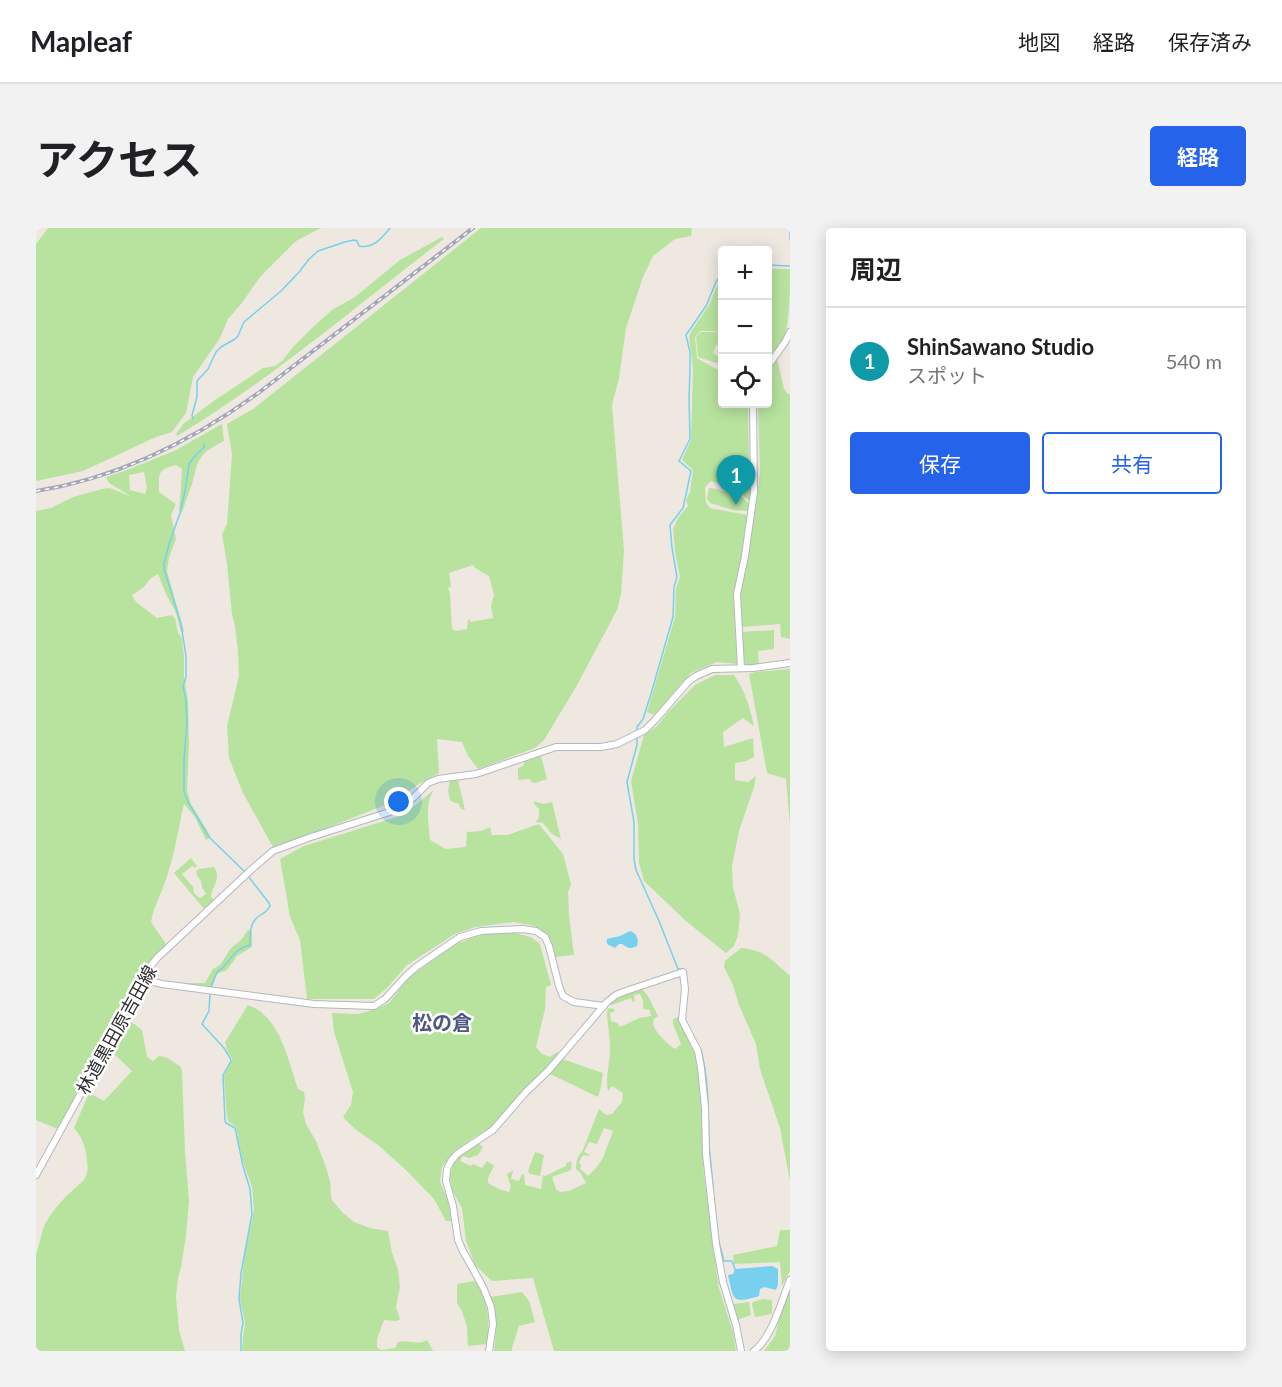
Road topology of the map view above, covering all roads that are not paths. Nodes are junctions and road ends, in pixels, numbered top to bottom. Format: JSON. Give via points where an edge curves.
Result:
{"nodes":[{"id":1,"x":790,"y":332,"type":"edge"},
{"id":2,"x":772,"y":361,"type":"edge"},
{"id":3,"x":753,"y":408,"type":"edge"},
{"id":4,"x":790,"y":663,"type":"edge"},
{"id":5,"x":741,"y":669,"type":"junction"},
{"id":6,"x":141,"y":979,"type":"junction"},
{"id":7,"x":604,"y":1006,"type":"junction"},
{"id":8,"x":36,"y":1175,"type":"edge"},
{"id":9,"x":790,"y":1280,"type":"edge"},
{"id":10,"x":489,"y":1351,"type":"edge"},
{"id":11,"x":741,"y":1351,"type":"edge"},
{"id":12,"x":754,"y":1351,"type":"edge"}],
"edges":[{"from":1,"to":2,"type":"street"},
{"from":3,"to":5,"type":"street","via":[[754,492],[737,594]]},
{"from":4,"to":5,"type":"street","name":"林道黒田原吉田線"},
{"from":5,"to":6,"type":"street","name":"林道黒田原吉田線","via":[[712,669],[696,676],[645,730],[617,744],[556,747],[476,774],[433,780],[399,809],[273,851],[158,957]]},
{"from":6,"to":7,"type":"street","via":[[314,1004],[374,1006],[416,967],[460,937],[481,931],[523,929],[540,933],[547,942],[562,996],[574,1002]]},
{"from":6,"to":8,"type":"street","name":"林道黒田原吉田線","via":[[119,1031]]},
{"from":7,"to":10,"type":"street","via":[[493,1130],[457,1154],[447,1169],[458,1240],[491,1307]]},
{"from":7,"to":11,"type":"street","via":[[616,995],[683,972],[682,1020],[698,1051],[701,1068],[716,1244]]},
{"from":9,"to":12,"type":"street","via":[[769,1333]]}]}
